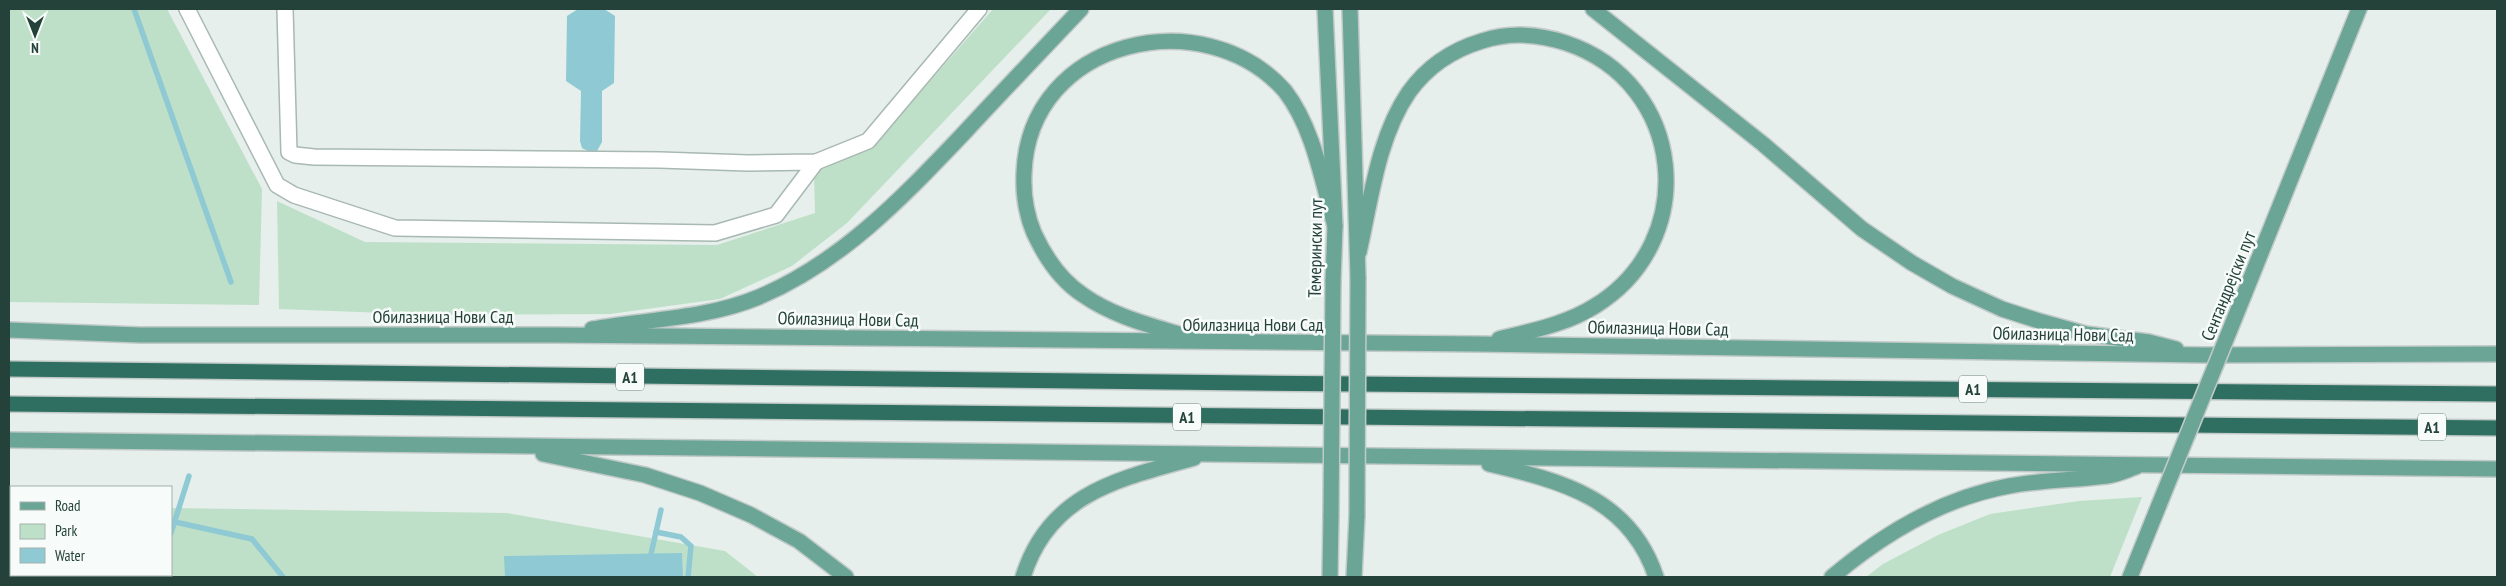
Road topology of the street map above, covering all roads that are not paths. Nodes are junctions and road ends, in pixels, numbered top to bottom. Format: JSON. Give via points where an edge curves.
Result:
{"nodes":[{"id":1,"x":187,"y":9,"type":"edge"},
{"id":2,"x":285,"y":9,"type":"edge"},
{"id":3,"x":979,"y":9,"type":"edge"},
{"id":4,"x":1081,"y":9,"type":"edge"},
{"id":5,"x":1325,"y":9,"type":"edge"},
{"id":6,"x":1350,"y":9,"type":"edge"},
{"id":7,"x":1593,"y":9,"type":"edge"},
{"id":8,"x":2359,"y":9,"type":"edge"},
{"id":9,"x":816,"y":162,"type":"junction"},
{"id":10,"x":1336,"y":226,"type":"junction"},
{"id":11,"x":1359,"y":252,"type":"junction"},
{"id":12,"x":9,"y":330,"type":"edge"},
{"id":13,"x":555,"y":335,"type":"junction"},
{"id":14,"x":1205,"y":342,"type":"junction"},
{"id":15,"x":1478,"y":344,"type":"junction"},
{"id":16,"x":2497,"y":354,"type":"edge"},
{"id":17,"x":2203,"y":355,"type":"junction"},
{"id":18,"x":9,"y":369,"type":"edge"},
{"id":19,"x":2497,"y":394,"type":"edge"},
{"id":20,"x":9,"y":404,"type":"edge"},
{"id":21,"x":2497,"y":428,"type":"edge"},
{"id":22,"x":9,"y":440,"type":"edge"},
{"id":23,"x":510,"y":446,"type":"junction"},
{"id":24,"x":1212,"y":453,"type":"junction"},
{"id":25,"x":1462,"y":457,"type":"junction"},
{"id":26,"x":2147,"y":464,"type":"junction"},
{"id":27,"x":2497,"y":469,"type":"edge"},
{"id":28,"x":1354,"y":559,"type":"junction"},
{"id":29,"x":1330,"y":575,"type":"edge"},
{"id":30,"x":846,"y":577,"type":"edge"},
{"id":31,"x":1023,"y":577,"type":"edge"},
{"id":32,"x":1354,"y":577,"type":"edge"},
{"id":33,"x":1359,"y":577,"type":"edge"},
{"id":34,"x":1656,"y":577,"type":"edge"},
{"id":35,"x":1832,"y":577,"type":"edge"},
{"id":36,"x":2130,"y":577,"type":"edge"}],
"edges":[{"from":1,"to":9,"type":"lane","via":[[277,185],[294,195],[395,228],[715,233],[776,215]]},
{"from":2,"to":9,"type":"lane","via":[[289,152],[295,155]]},
{"from":3,"to":9,"type":"lane","via":[[868,141]]},
{"from":4,"to":13,"type":"main road","via":[[888,212],[812,269],[758,297],[729,307]]},
{"from":5,"to":10,"type":"main road","name":"Темерински пут"},
{"from":6,"to":11,"type":"main road"},
{"from":7,"to":17,"type":"main road","via":[[1763,144],[1862,229],[1952,286],[2039,322]]},
{"from":8,"to":36,"type":"main road","name":"Сентандрејски пут","bridge":true},
{"from":10,"to":14,"type":"main road","via":[[1309,136],[1295,105],[1274,76],[1248,55],[1200,34],[1146,33],[1113,43],[1075,66],[1045,102],[1035,120],[1026,150],[1025,200],[1036,237],[1050,262],[1082,295],[1124,316]]},
{"from":10,"to":29,"type":"main road","name":"Темерински пут","bridge":true},
{"from":11,"to":15,"type":"main road","via":[[1391,126],[1417,82],[1445,57],[1490,38],[1536,36],[1576,46],[1617,71],[1648,110],[1658,131],[1666,163],[1666,202],[1660,227],[1650,248],[1625,283],[1594,307],[1542,328]]},
{"from":11,"to":28,"type":"main road","bridge":true},
{"from":12,"to":13,"type":"main road","name":"Обилазница Нови Сад","via":[[140,335]]},
{"from":13,"to":14,"type":"main road","name":"Обилазница Нови Сад"},
{"from":14,"to":15,"type":"main road","name":"Обилазница Нови Сад"},
{"from":15,"to":17,"type":"main road","name":"Обилазница Нови Сад"},
{"from":16,"to":17,"type":"main road","name":"Обилазница Нови Сад"},
{"from":18,"to":19,"type":"highway","number":"A1"},
{"from":20,"to":21,"type":"highway","number":"A1"},
{"from":22,"to":23,"type":"main road"},
{"from":23,"to":24,"type":"main road"},
{"from":23,"to":30,"type":"main road","via":[[645,475],[700,493],[751,515],[799,542]]},
{"from":24,"to":25,"type":"main road"},
{"from":24,"to":31,"type":"main road","via":[[1116,481],[1081,498],[1042,536]]},
{"from":25,"to":26,"type":"main road"},
{"from":25,"to":34,"type":"main road","via":[[1551,479],[1590,496],[1629,528]]},
{"from":26,"to":27,"type":"main road"},
{"from":26,"to":35,"type":"main road","via":[[2109,476],[2009,485],[1964,498],[1926,514],[1882,539]]},
{"from":28,"to":32,"type":"main road"},
{"from":28,"to":33,"type":"main road"}]}
